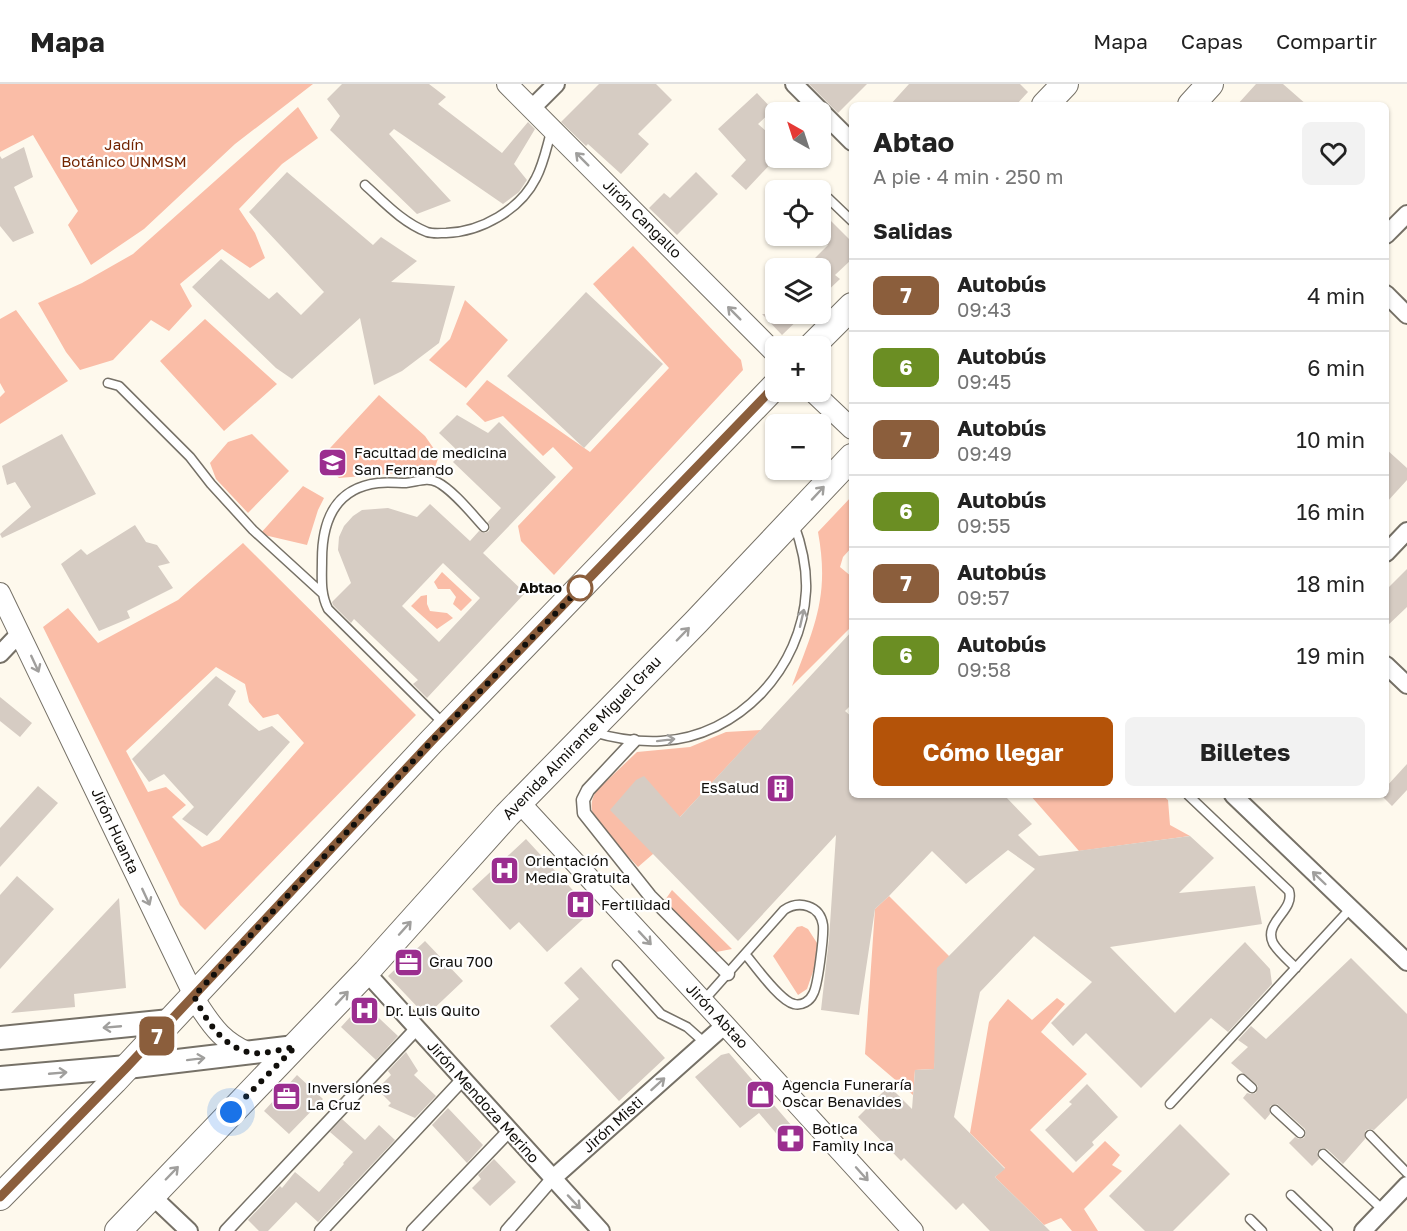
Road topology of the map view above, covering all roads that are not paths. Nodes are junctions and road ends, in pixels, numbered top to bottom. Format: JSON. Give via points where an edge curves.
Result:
{"nodes":[{"id":1,"x":507,"y":84,"type":"edge"},
{"id":2,"x":556,"y":84,"type":"edge"},
{"id":3,"x":794,"y":84,"type":"edge"},
{"id":4,"x":1065,"y":84,"type":"edge"},
{"id":5,"x":1210,"y":84,"type":"edge"},
{"id":6,"x":1048,"y":102,"type":"edge"},
{"id":7,"x":1194,"y":102,"type":"edge"},
{"id":8,"x":532,"y":108,"type":"junction"},
{"id":9,"x":552,"y":129,"type":"junction"},
{"id":10,"x":849,"y":139,"type":"edge"},
{"id":11,"x":365,"y":185,"type":"dead end"},
{"id":12,"x":831,"y":201,"type":"edge"},
{"id":13,"x":1407,"y":214,"type":"edge"},
{"id":14,"x":849,"y":218,"type":"edge"},
{"id":15,"x":1389,"y":232,"type":"edge"},
{"id":16,"x":1389,"y":296,"type":"edge"},
{"id":17,"x":1405,"y":308,"type":"edge"},
{"id":18,"x":849,"y":309,"type":"edge"},
{"id":19,"x":822,"y":336,"type":"edge"},
{"id":20,"x":765,"y":343,"type":"edge"},
{"id":21,"x":108,"y":383,"type":"dead end"},
{"id":22,"x":765,"y":396,"type":"edge"},
{"id":23,"x":824,"y":402,"type":"edge"},
{"id":24,"x":849,"y":426,"type":"edge"},
{"id":25,"x":849,"y":460,"type":"edge"},
{"id":26,"x":792,"y":521,"type":"junction"},
{"id":27,"x":484,"y":527,"type":"dead end"},
{"id":28,"x":1407,"y":531,"type":"edge"},
{"id":29,"x":1389,"y":550,"type":"edge"},
{"id":30,"x":0,"y":592,"type":"edge"},
{"id":31,"x":322,"y":593,"type":"junction"},
{"id":32,"x":20,"y":633,"type":"junction"},
{"id":33,"x":0,"y":654,"type":"edge"},
{"id":34,"x":1389,"y":668,"type":"edge"},
{"id":35,"x":1407,"y":685,"type":"edge"},
{"id":36,"x":447,"y":726,"type":"junction"},
{"id":37,"x":589,"y":731,"type":"junction"},
{"id":38,"x":634,"y":741,"type":"junction"},
{"id":39,"x":1191,"y":798,"type":"edge"},
{"id":40,"x":1236,"y":798,"type":"edge"},
{"id":41,"x":519,"y":802,"type":"junction"},
{"id":42,"x":1351,"y":908,"type":"junction"},
{"id":43,"x":746,"y":955,"type":"junction"},
{"id":44,"x":1407,"y":962,"type":"edge"},
{"id":45,"x":617,"y":964,"type":"dead end"},
{"id":46,"x":1296,"y":968,"type":"junction"},
{"id":47,"x":366,"y":972,"type":"junction"},
{"id":48,"x":728,"y":974,"type":"junction"},
{"id":49,"x":197,"y":1001,"type":"junction"},
{"id":50,"x":703,"y":1001,"type":"junction"},
{"id":51,"x":170,"y":1021,"type":"junction"},
{"id":52,"x":725,"y":1025,"type":"junction"},
{"id":53,"x":417,"y":1028,"type":"junction"},
{"id":54,"x":0,"y":1038,"type":"edge"},
{"id":55,"x":705,"y":1043,"type":"junction"},
{"id":56,"x":295,"y":1047,"type":"junction"},
{"id":57,"x":257,"y":1052,"type":"junction"},
{"id":58,"x":135,"y":1066,"type":"junction"},
{"id":59,"x":0,"y":1078,"type":"edge"},
{"id":60,"x":463,"y":1079,"type":"junction"},
{"id":61,"x":1242,"y":1079,"type":"dead end"},
{"id":62,"x":1252,"y":1088,"type":"dead end"},
{"id":63,"x":1170,"y":1104,"type":"dead end"},
{"id":64,"x":1275,"y":1110,"type":"dead end"},
{"id":65,"x":509,"y":1131,"type":"junction"},
{"id":66,"x":1299,"y":1133,"type":"dead end"},
{"id":67,"x":1370,"y":1135,"type":"dead end"},
{"id":68,"x":1323,"y":1154,"type":"dead end"},
{"id":69,"x":1407,"y":1173,"type":"edge"},
{"id":70,"x":552,"y":1179,"type":"junction"},
{"id":71,"x":1407,"y":1185,"type":"edge"},
{"id":72,"x":151,"y":1195,"type":"junction"},
{"id":73,"x":1291,"y":1195,"type":"dead end"},
{"id":74,"x":0,"y":1197,"type":"edge"},
{"id":75,"x":1383,"y":1210,"type":"junction"},
{"id":76,"x":1250,"y":1219,"type":"dead end"},
{"id":77,"x":118,"y":1231,"type":"edge"},
{"id":78,"x":189,"y":1231,"type":"edge"},
{"id":79,"x":226,"y":1231,"type":"edge"},
{"id":80,"x":321,"y":1231,"type":"edge"},
{"id":81,"x":413,"y":1231,"type":"edge"},
{"id":82,"x":507,"y":1231,"type":"edge"},
{"id":83,"x":601,"y":1231,"type":"edge"},
{"id":84,"x":913,"y":1231,"type":"edge"},
{"id":85,"x":1262,"y":1231,"type":"edge"},
{"id":86,"x":1328,"y":1231,"type":"edge"},
{"id":87,"x":1363,"y":1231,"type":"edge"}],
"edges":[{"from":1,"to":8,"type":"street","name":"Jirón Cangallo"},
{"from":2,"to":8,"type":"street"},
{"from":3,"to":10,"type":"street"},
{"from":4,"to":6,"type":"main road"},
{"from":5,"to":7,"type":"main road"},
{"from":8,"to":9,"type":"street","name":"Jirón Cangallo"},
{"from":9,"to":11,"type":"lane","via":[[531,188],[492,222],[462,233],[430,234],[402,220]]},
{"from":20,"to":9,"type":"street","name":"Jirón Cangallo","one_way":true},
{"from":12,"to":14,"type":"lane"},
{"from":13,"to":15,"type":"street"},
{"from":16,"to":17,"type":"street"},
{"from":18,"to":19,"type":"main road"},
{"from":21,"to":31,"type":"lane","via":[[119,386],[190,457],[253,530]]},
{"from":22,"to":36,"type":"main road"},
{"from":23,"to":24,"type":"street"},
{"from":26,"to":25,"type":"main road","name":"Avenida Almirante Miguel Grau","one_way":true},
{"from":37,"to":26,"type":"main road","name":"Avenida Almirante Miguel Grau","one_way":true},
{"from":38,"to":26,"type":"lane","one_way":true,"via":[[673,739],[719,725],[751,703],[782,668],[795,644],[806,590],[805,562]]},
{"from":27,"to":31,"type":"lane","via":[[433,481],[361,487],[331,511],[324,528]]},
{"from":28,"to":29,"type":"street"},
{"from":30,"to":32,"type":"street","name":"Jirón Huanta"},
{"from":31,"to":36,"type":"lane","via":[[328,609]]},
{"from":32,"to":33,"type":"street"},
{"from":32,"to":49,"type":"street","name":"Jirón Huanta","one_way":true},
{"from":34,"to":35,"type":"street"},
{"from":36,"to":49,"type":"main road"},
{"from":37,"to":38,"type":"lane"},
{"from":37,"to":41,"type":"main road","name":"Avenida Almirante Miguel Grau"},
{"from":38,"to":48,"type":"street","via":[[588,790],[583,800],[584,813],[650,896]]},
{"from":39,"to":46,"type":"lane","via":[[1289,891],[1288,905],[1271,933],[1275,946]]},
{"from":42,"to":40,"type":"street","one_way":true},
{"from":47,"to":41,"type":"main road","name":"Avenida Almirante Miguel Grau","one_way":true},
{"from":41,"to":50,"type":"street","name":"Jirón Abtao","one_way":true},
{"from":42,"to":44,"type":"street"},
{"from":42,"to":46,"type":"lane"},
{"from":43,"to":43,"type":"lane","via":[[791,905],[812,908],[822,921],[815,991],[807,1002],[797,1005],[786,1000]]},
{"from":43,"to":48,"type":"lane"},
{"from":45,"to":55,"type":"lane","via":[[661,1014],[687,1027]]},
{"from":46,"to":63,"type":"lane"},
{"from":47,"to":53,"type":"street","name":"Jirón Mendoza Merino"},
{"from":56,"to":47,"type":"main road","name":"Avenida Almirante Miguel Grau","one_way":true},
{"from":48,"to":50,"type":"lane"},
{"from":49,"to":51,"type":"main road"},
{"from":49,"to":57,"type":"street","name":"Jirón Huanta","via":[[220,1036],[232,1046]]},
{"from":50,"to":52,"type":"street","name":"Jirón Abtao"},
{"from":51,"to":54,"type":"main road","one_way":true},
{"from":51,"to":58,"type":"main road"},
{"from":52,"to":55,"type":"street","name":"Jirón Misti"},
{"from":52,"to":84,"type":"street","name":"Jirón Abtao","one_way":true},
{"from":53,"to":60,"type":"street","name":"Jirón Mendoza Merino"},
{"from":53,"to":79,"type":"street"},
{"from":70,"to":55,"type":"street","name":"Jirón Misti","one_way":true},
{"from":56,"to":57,"type":"main road"},
{"from":72,"to":56,"type":"main road","name":"Avenida Almirante Miguel Grau","one_way":true},
{"from":58,"to":57,"type":"main road","one_way":true},
{"from":59,"to":58,"type":"main road","one_way":true},
{"from":58,"to":74,"type":"main road"},
{"from":60,"to":65,"type":"street","name":"Jirón Mendoza Merino"},
{"from":60,"to":80,"type":"street"},
{"from":61,"to":62,"type":"lane"},
{"from":64,"to":66,"type":"lane"},
{"from":65,"to":70,"type":"street","name":"Jirón Mendoza Merino"},
{"from":65,"to":81,"type":"street"},
{"from":67,"to":69,"type":"lane"},
{"from":68,"to":75,"type":"lane"},
{"from":70,"to":82,"type":"street","name":"Jirón Misti"},
{"from":70,"to":83,"type":"street","name":"Jirón Mendoza Merino","one_way":true},
{"from":71,"to":75,"type":"street"},
{"from":72,"to":77,"type":"main road","name":"Avenida Almirante Miguel Grau"},
{"from":72,"to":78,"type":"street"},
{"from":73,"to":86,"type":"lane"},
{"from":75,"to":87,"type":"street"},
{"from":76,"to":85,"type":"lane"}]}
